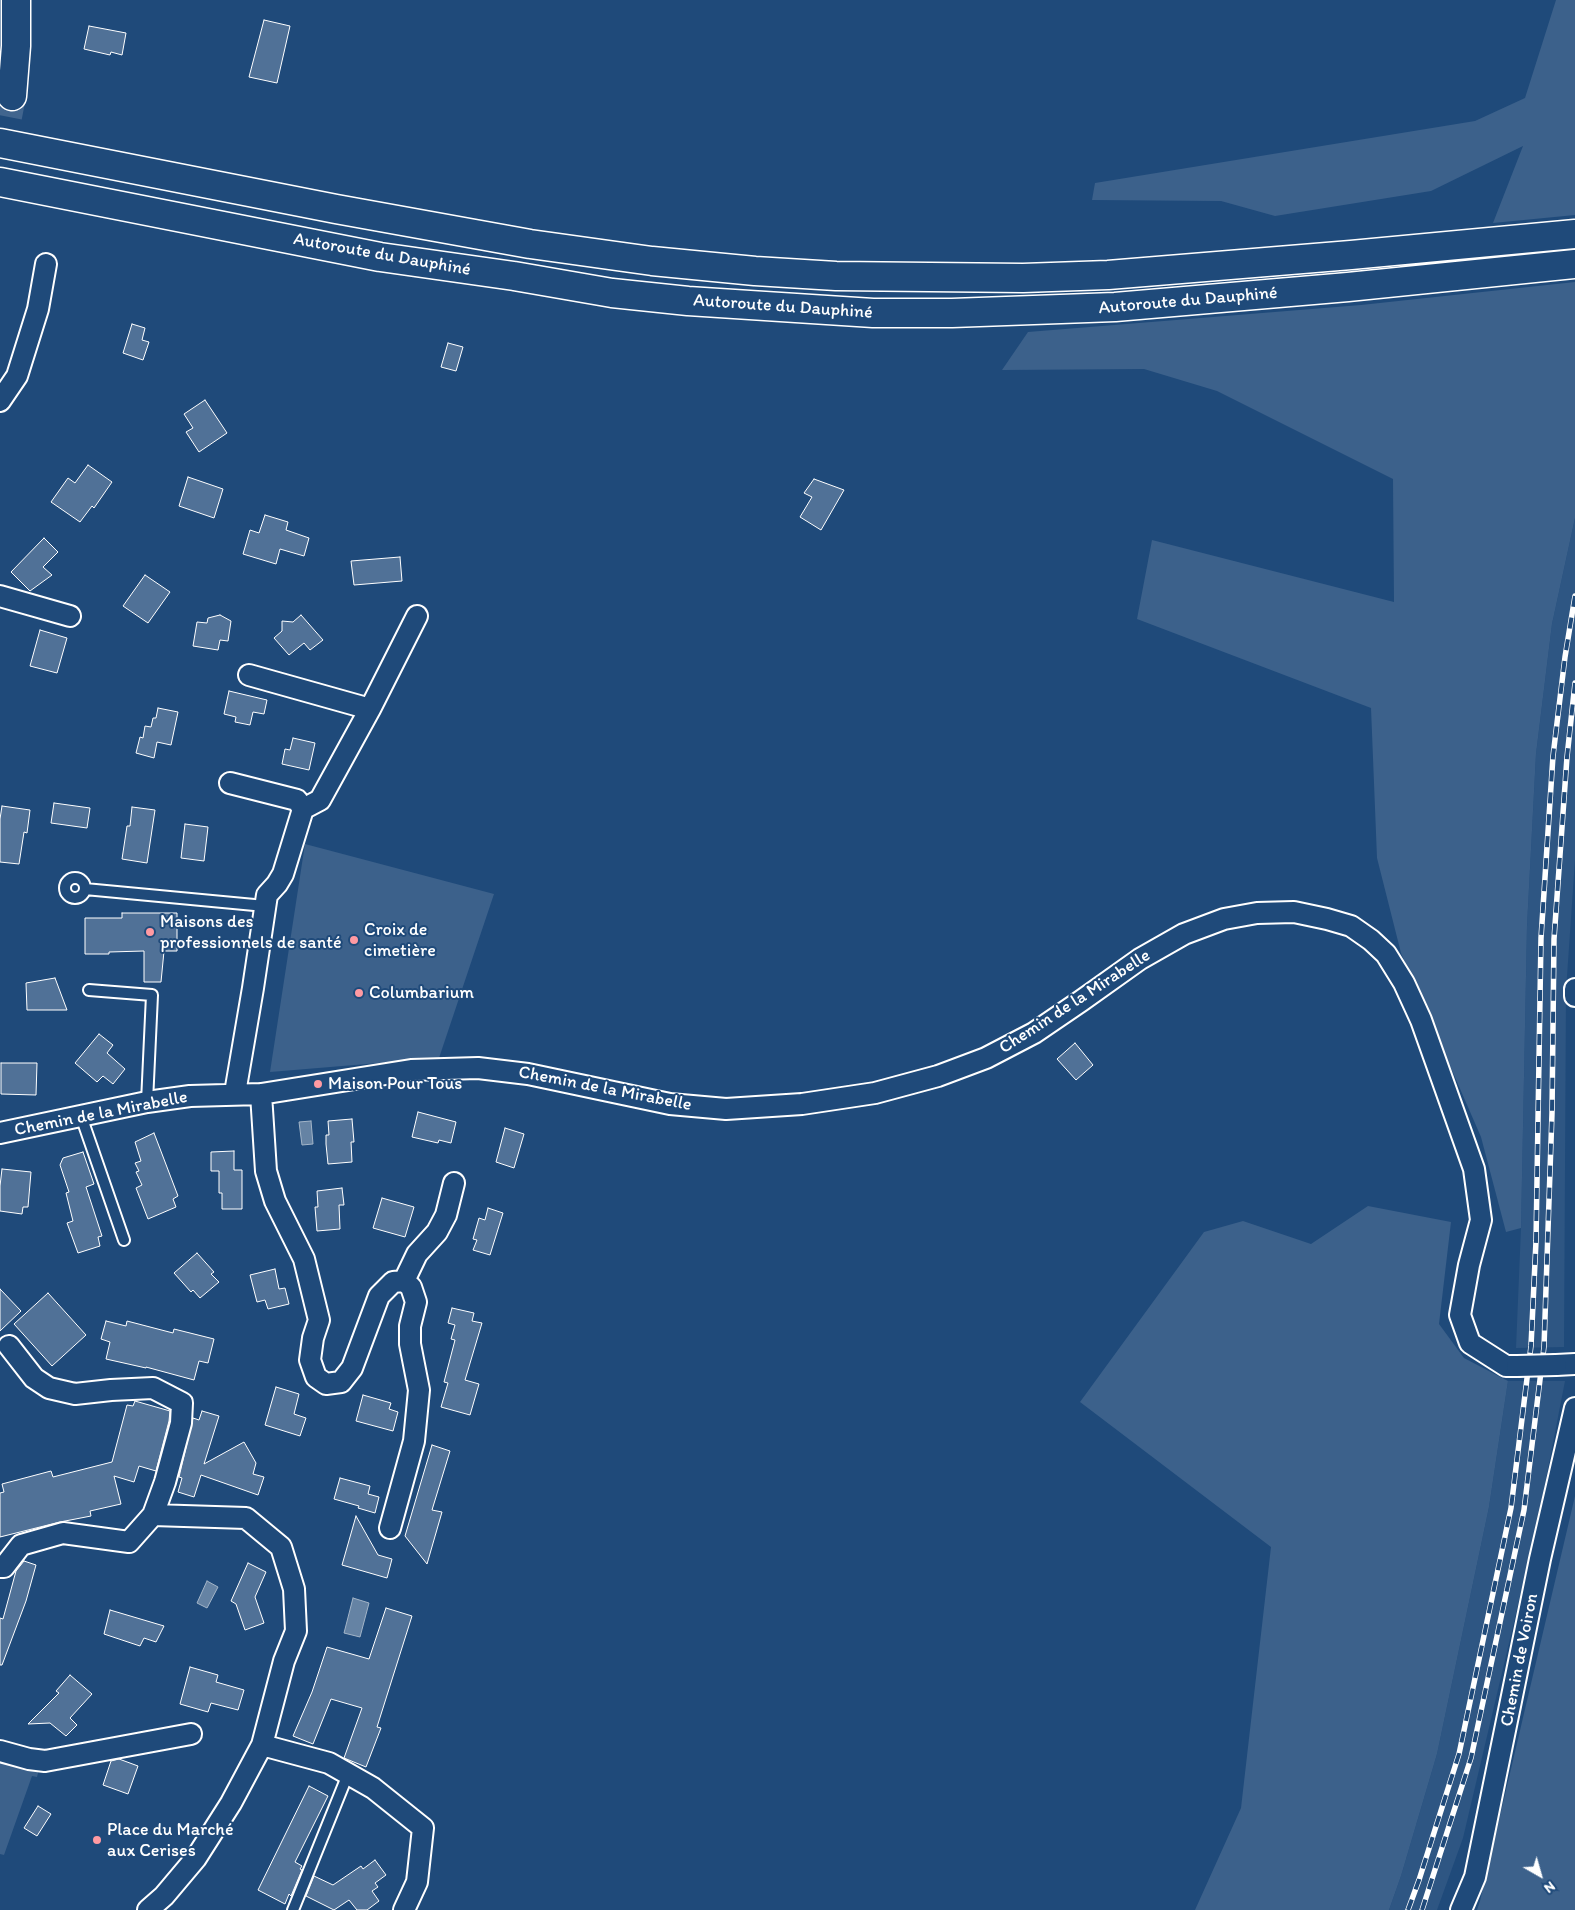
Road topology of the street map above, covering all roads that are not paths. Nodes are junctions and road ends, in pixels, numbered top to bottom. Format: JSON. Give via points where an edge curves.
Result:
{"nodes":[{"id":1,"x":16,"y":0,"type":"edge"},
{"id":2,"x":12,"y":96,"type":"tunnel mouth"},
{"id":3,"x":0,"y":143,"type":"edge"},
{"id":4,"x":0,"y":182,"type":"edge"},
{"id":5,"x":1575,"y":234,"type":"edge"},
{"id":6,"x":46,"y":264,"type":"dead end"},
{"id":7,"x":1575,"y":264,"type":"edge"},
{"id":8,"x":0,"y":401,"type":"edge"},
{"id":9,"x":0,"y":596,"type":"edge"},
{"id":10,"x":70,"y":616,"type":"dead end"},
{"id":11,"x":417,"y":616,"type":"dead end"},
{"id":12,"x":249,"y":675,"type":"dead end"},
{"id":13,"x":370,"y":709,"type":"junction"},
{"id":14,"x":230,"y":784,"type":"dead end"},
{"id":15,"x":303,"y":808,"type":"junction"},
{"id":16,"x":85,"y":888,"type":"dead end"},
{"id":17,"x":265,"y":906,"type":"junction"},
{"id":18,"x":1575,"y":989,"type":"edge"},
{"id":19,"x":89,"y":990,"type":"dead end"},
{"id":20,"x":1575,"y":996,"type":"edge"},
{"id":21,"x":235,"y":1093,"type":"junction"},
{"id":22,"x":261,"y":1094,"type":"junction"},
{"id":23,"x":146,"y":1102,"type":"junction"},
{"id":24,"x":80,"y":1116,"type":"junction"},
{"id":25,"x":0,"y":1133,"type":"edge"},
{"id":26,"x":454,"y":1183,"type":"dead end"},
{"id":27,"x":124,"y":1240,"type":"dead end"},
{"id":28,"x":404,"y":1281,"type":"junction"},
{"id":29,"x":10,"y":1346,"type":"dead end"},
{"id":30,"x":1565,"y":1364,"type":"edge"},
{"id":31,"x":1575,"y":1408,"type":"edge"},
{"id":32,"x":153,"y":1516,"type":"junction"},
{"id":33,"x":390,"y":1528,"type":"dead end"},
{"id":34,"x":0,"y":1567,"type":"edge"},
{"id":35,"x":190,"y":1734,"type":"dead end"},
{"id":36,"x":262,"y":1745,"type":"junction"},
{"id":37,"x":0,"y":1751,"type":"edge"},
{"id":38,"x":348,"y":1774,"type":"junction"},
{"id":39,"x":148,"y":1910,"type":"edge"},
{"id":40,"x":293,"y":1910,"type":"edge"},
{"id":41,"x":404,"y":1910,"type":"edge"},
{"id":42,"x":1461,"y":1910,"type":"edge"}],
"edges":[{"from":1,"to":2,"type":"main road"},
{"from":3,"to":5,"type":"main road","name":"Autoroute du Dauphiné","via":[[530,244],[652,261],[836,276],[1023,278],[1108,275]]},
{"from":4,"to":7,"type":"main road","name":"Autoroute du Dauphiné","via":[[380,257],[612,293],[688,302],[872,314],[1115,307]]},
{"from":6,"to":8,"type":"street","via":[[38,309],[17,376]]},
{"from":9,"to":10,"type":"street"},
{"from":11,"to":13,"type":"street"},
{"from":12,"to":13,"type":"street"},
{"from":13,"to":15,"type":"street","via":[[320,800]]},
{"from":14,"to":15,"type":"street","via":[[297,800]]},
{"from":15,"to":17,"type":"street","via":[[283,874],[267,895]]},
{"from":16,"to":17,"type":"lane"},
{"from":17,"to":21,"type":"street"},
{"from":18,"to":20,"type":"street"},
{"from":19,"to":23,"type":"lane","via":[[152,995]]},
{"from":21,"to":22,"type":"street","name":"Chemin de la Mirabelle"},
{"from":21,"to":23,"type":"street","name":"Chemin de la Mirabelle"},
{"from":22,"to":28,"type":"street","via":[[266,1170],[275,1202],[304,1259],[319,1320],[310,1360],[316,1377],[326,1384],[341,1382],[352,1368],[379,1296],[393,1282]]},
{"from":22,"to":30,"type":"street","name":"Chemin de la Mirabelle","bridge":true,"via":[[411,1070],[478,1068],[528,1074],[670,1104],[726,1109],[802,1104],[875,1093],[938,1076],[986,1058],[1034,1033],[1140,959],[1184,934],[1257,913],[1294,912],[1351,926],[1372,940],[1386,954],[1404,983],[1421,1020],[1474,1169],[1481,1220],[1460,1315],[1470,1343],[1506,1366]]},
{"from":23,"to":24,"type":"street","name":"Chemin de la Mirabelle"},
{"from":24,"to":25,"type":"street","name":"Chemin de la Mirabelle"},
{"from":24,"to":27,"type":"lane"},
{"from":26,"to":28,"type":"street","via":[[446,1215],[437,1232],[417,1254]]},
{"from":28,"to":33,"type":"street","via":[[416,1302],[410,1326],[410,1344],[419,1390],[414,1441]]},
{"from":29,"to":32,"type":"street","via":[[34,1378],[49,1388],[76,1394],[153,1388],[182,1404],[181,1423]]},
{"from":31,"to":42,"type":"street","name":"Chemin de Voiron","via":[[1540,1559],[1476,1877]]},
{"from":32,"to":34,"type":"street","via":[[129,1542],[63,1533],[21,1545]]},
{"from":32,"to":36,"type":"street","via":[[246,1518],[281,1547],[294,1589],[296,1631],[284,1661]]},
{"from":35,"to":37,"type":"street","via":[[45,1761]]},
{"from":36,"to":38,"type":"street","via":[[329,1763]]},
{"from":36,"to":39,"type":"street","via":[[196,1858]]},
{"from":38,"to":40,"type":"lane"},
{"from":38,"to":41,"type":"street","via":[[424,1828],[417,1882]]}]}
